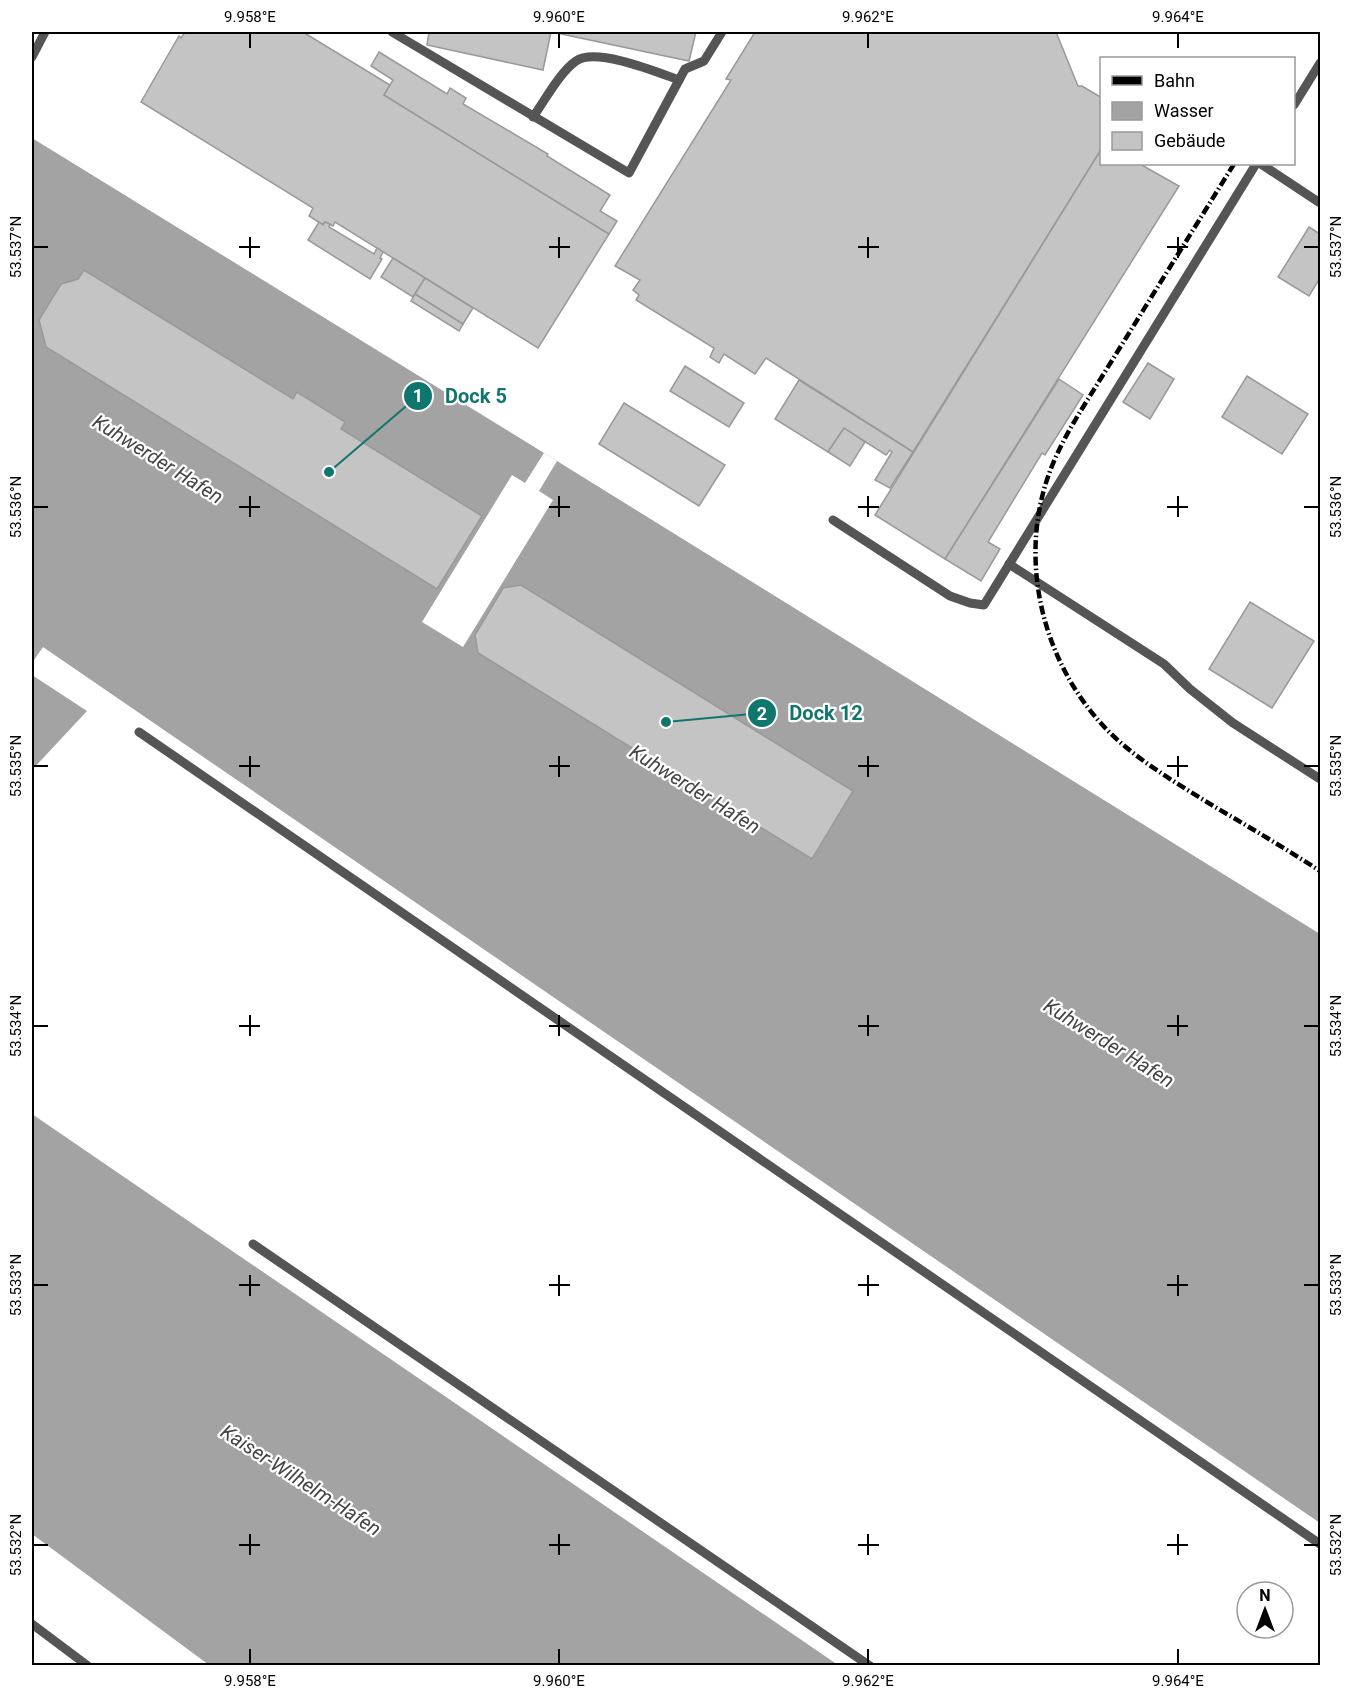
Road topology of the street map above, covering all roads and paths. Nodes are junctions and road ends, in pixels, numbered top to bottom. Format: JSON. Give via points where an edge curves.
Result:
{"nodes":[{"id":1,"x":44,"y":32,"type":"edge"},
{"id":2,"x":392,"y":32,"type":"edge"},
{"id":3,"x":722,"y":32,"type":"edge"},
{"id":4,"x":32,"y":57,"type":"edge"},
{"id":5,"x":1320,"y":63,"type":"edge"},
{"id":6,"x":679,"y":80,"type":"junction"},
{"id":7,"x":1295,"y":102,"type":"edge"},
{"id":8,"x":533,"y":117,"type":"junction"},
{"id":9,"x":1258,"y":165,"type":"edge"},
{"id":10,"x":1261,"y":165,"type":"edge"},
{"id":11,"x":1320,"y":203,"type":"edge"},
{"id":12,"x":833,"y":520,"type":"dead end"},
{"id":13,"x":1009,"y":564,"type":"junction"},
{"id":14,"x":139,"y":732,"type":"dead end"},
{"id":15,"x":1320,"y":779,"type":"edge"},
{"id":16,"x":253,"y":1244,"type":"dead end"},
{"id":17,"x":1320,"y":1544,"type":"edge"},
{"id":18,"x":32,"y":1624,"type":"edge"},
{"id":19,"x":88,"y":1665,"type":"edge"},
{"id":20,"x":870,"y":1665,"type":"edge"}],
"edges":[{"from":1,"to":4,"type":"lane"},
{"from":2,"to":8,"type":"lane"},
{"from":3,"to":6,"type":"lane","via":[[704,61],[685,69]]},
{"from":5,"to":7,"type":"lane"},
{"from":6,"to":8,"type":"lane","via":[[602,57],[584,57],[567,69]]},
{"from":6,"to":8,"type":"lane","via":[[629,173]]},
{"from":9,"to":13,"type":"lane"},
{"from":10,"to":11,"type":"lane"},
{"from":12,"to":13,"type":"lane","via":[[950,596],[970,603],[984,605]]},
{"from":13,"to":15,"type":"lane","via":[[1164,664],[1233,723]]},
{"from":14,"to":17,"type":"lane"},
{"from":16,"to":20,"type":"lane"},
{"from":18,"to":19,"type":"lane"}]}
